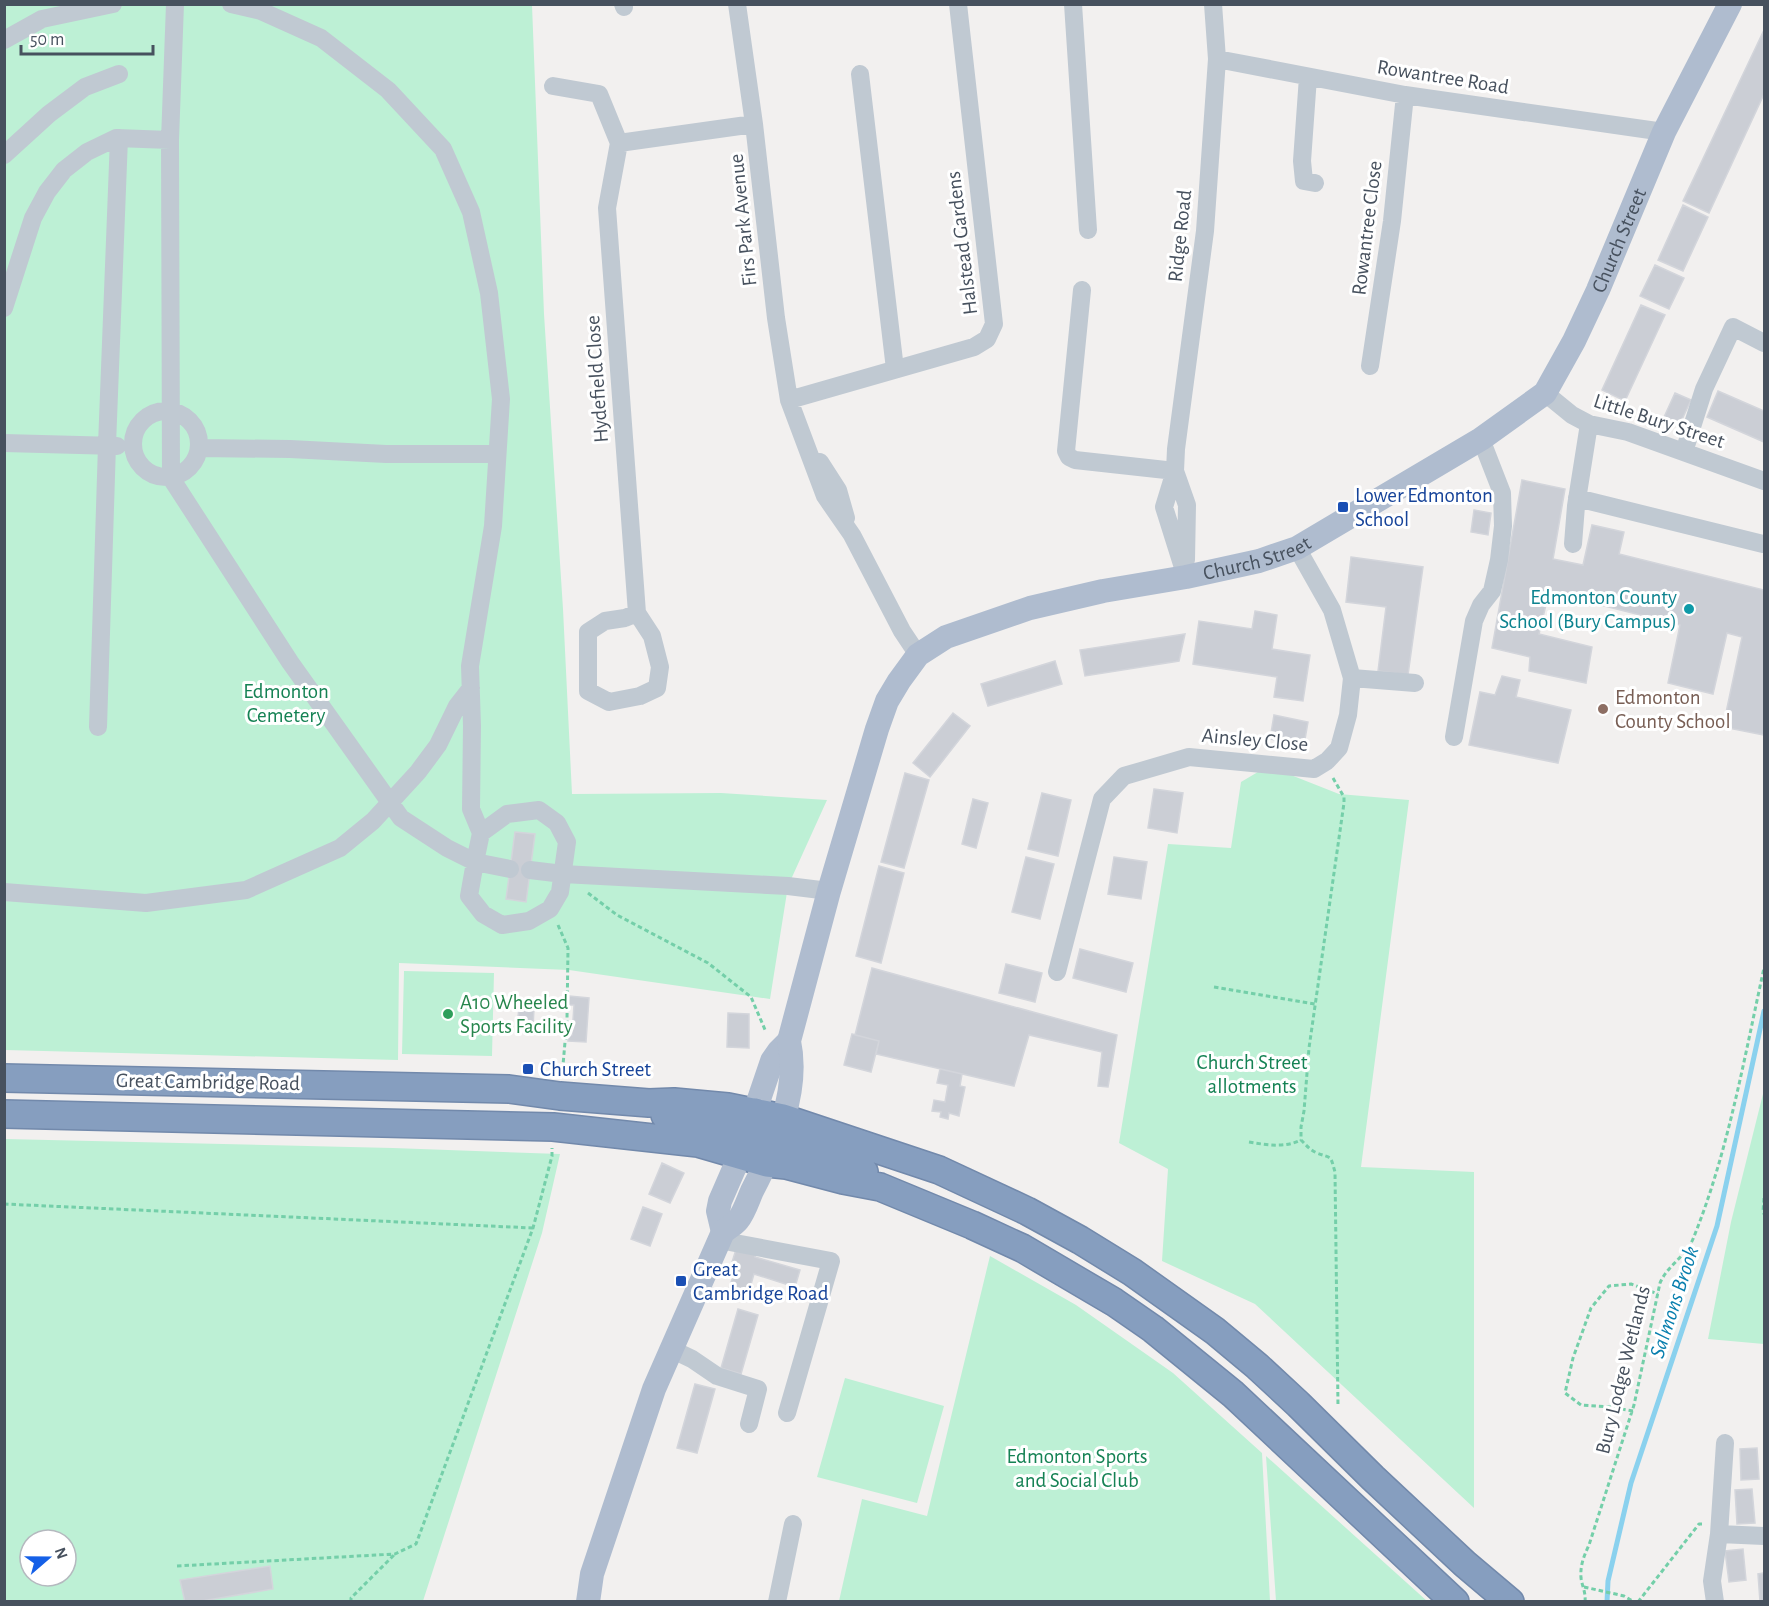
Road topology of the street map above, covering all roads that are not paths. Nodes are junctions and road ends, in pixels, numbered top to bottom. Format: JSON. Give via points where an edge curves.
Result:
{"nodes":[{"id":1,"x":113,"y":4,"type":"edge"},
{"id":2,"x":175,"y":4,"type":"edge"},
{"id":3,"x":231,"y":4,"type":"edge"},
{"id":4,"x":737,"y":4,"type":"edge"},
{"id":5,"x":958,"y":4,"type":"edge"},
{"id":6,"x":1073,"y":4,"type":"edge"},
{"id":7,"x":1213,"y":4,"type":"edge"},
{"id":8,"x":1730,"y":4,"type":"edge"},
{"id":9,"x":8,"y":35,"type":"edge"},
{"id":10,"x":1217,"y":59,"type":"junction"},
{"id":11,"x":119,"y":74,"type":"dead end"},
{"id":12,"x":860,"y":74,"type":"dead end"},
{"id":13,"x":1308,"y":77,"type":"junction"},
{"id":14,"x":553,"y":86,"type":"dead end"},
{"id":15,"x":1405,"y":95,"type":"junction"},
{"id":16,"x":754,"y":124,"type":"junction"},
{"id":17,"x":1664,"y":132,"type":"junction"},
{"id":18,"x":119,"y":138,"type":"junction"},
{"id":19,"x":170,"y":140,"type":"junction"},
{"id":20,"x":619,"y":143,"type":"junction"},
{"id":21,"x":4,"y":155,"type":"edge"},
{"id":22,"x":1316,"y":183,"type":"dead end"},
{"id":23,"x":1088,"y":230,"type":"dead end"},
{"id":24,"x":1082,"y":290,"type":"dead end"},
{"id":25,"x":4,"y":308,"type":"edge"},
{"id":26,"x":1764,"y":344,"type":"edge"},
{"id":27,"x":1370,"y":366,"type":"dead end"},
{"id":28,"x":896,"y":369,"type":"junction"},
{"id":29,"x":1545,"y":393,"type":"junction"},
{"id":30,"x":789,"y":400,"type":"junction"},
{"id":31,"x":171,"y":410,"type":"junction"},
{"id":32,"x":1589,"y":424,"type":"junction"},
{"id":33,"x":1481,"y":439,"type":"junction"},
{"id":34,"x":4,"y":443,"type":"edge"},
{"id":35,"x":107,"y":445,"type":"junction"},
{"id":36,"x":132,"y":447,"type":"junction"},
{"id":37,"x":199,"y":448,"type":"junction"},
{"id":38,"x":1684,"y":452,"type":"junction"},
{"id":39,"x":497,"y":454,"type":"junction"},
{"id":40,"x":1175,"y":471,"type":"junction"},
{"id":41,"x":171,"y":478,"type":"junction"},
{"id":42,"x":1764,"y":481,"type":"edge"},
{"id":43,"x":1577,"y":498,"type":"junction"},
{"id":44,"x":1573,"y":544,"type":"dead end"},
{"id":45,"x":1763,"y":544,"type":"edge"},
{"id":46,"x":1297,"y":548,"type":"junction"},
{"id":47,"x":1186,"y":577,"type":"junction"},
{"id":48,"x":637,"y":613,"type":"junction"},
{"id":49,"x":918,"y":655,"type":"junction"},
{"id":50,"x":1352,"y":678,"type":"junction"},
{"id":51,"x":1415,"y":683,"type":"dead end"},
{"id":52,"x":471,"y":688,"type":"junction"},
{"id":53,"x":98,"y":727,"type":"dead end"},
{"id":54,"x":1454,"y":737,"type":"dead end"},
{"id":55,"x":391,"y":802,"type":"junction"},
{"id":56,"x":481,"y":833,"type":"junction"},
{"id":57,"x":475,"y":862,"type":"junction"},
{"id":58,"x":510,"y":869,"type":"dead end"},
{"id":59,"x":530,"y":870,"type":"dead end"},
{"id":60,"x":562,"y":874,"type":"junction"},
{"id":61,"x":829,"y":891,"type":"junction"},
{"id":62,"x":4,"y":892,"type":"edge"},
{"id":63,"x":1057,"y":972,"type":"dead end"},
{"id":64,"x":789,"y":1041,"type":"junction"},
{"id":65,"x":4,"y":1078,"type":"edge"},
{"id":66,"x":333,"y":1085,"type":"junction"},
{"id":67,"x":4,"y":1114,"type":"edge"},
{"id":68,"x":332,"y":1122,"type":"junction"},
{"id":69,"x":747,"y":1134,"type":"junction"},
{"id":70,"x":775,"y":1140,"type":"junction"},
{"id":71,"x":721,"y":1236,"type":"junction"},
{"id":72,"x":671,"y":1349,"type":"junction"},
{"id":73,"x":787,"y":1413,"type":"dead end"},
{"id":74,"x":749,"y":1424,"type":"dead end"},
{"id":75,"x":1725,"y":1443,"type":"dead end"},
{"id":76,"x":794,"y":1524,"type":"dead end"},
{"id":77,"x":1719,"y":1528,"type":"junction"},
{"id":78,"x":1764,"y":1536,"type":"edge"},
{"id":79,"x":588,"y":1602,"type":"edge"},
{"id":80,"x":777,"y":1602,"type":"edge"},
{"id":81,"x":1455,"y":1602,"type":"edge"},
{"id":82,"x":1510,"y":1602,"type":"edge"},
{"id":83,"x":1714,"y":1602,"type":"edge"}],
"edges":[{"from":1,"to":9,"type":"street","via":[[42,19]]},
{"from":2,"to":19,"type":"street"},
{"from":3,"to":39,"type":"street","via":[[261,11],[321,38],[388,90],[443,149],[471,212],[489,293],[501,399]]},
{"from":4,"to":16,"type":"street","name":"Firs Park Avenue"},
{"from":5,"to":28,"type":"street","name":"Halstead Gardens","via":[[994,324],[987,339],[974,347]]},
{"from":6,"to":23,"type":"street"},
{"from":7,"to":10,"type":"street","name":"Ridge Road"},
{"from":8,"to":17,"type":"main road","name":"Church Street"},
{"from":10,"to":13,"type":"street","name":"Rowantree Road"},
{"from":10,"to":40,"type":"street","name":"Ridge Road","via":[[1205,231]]},
{"from":11,"to":21,"type":"street","via":[[85,87],[48,114]]},
{"from":12,"to":28,"type":"street"},
{"from":13,"to":15,"type":"street","name":"Rowantree Road"},
{"from":13,"to":22,"type":"street","via":[[1302,161],[1304,181]]},
{"from":14,"to":20,"type":"street","via":[[599,94]]},
{"from":15,"to":17,"type":"street","name":"Rowantree Road"},
{"from":15,"to":27,"type":"street","name":"Rowantree Close","via":[[1392,221]]},
{"from":16,"to":20,"type":"street"},
{"from":16,"to":30,"type":"street","name":"Firs Park Avenue"},
{"from":17,"to":29,"type":"main road","name":"Church Street","via":[[1598,291]]},
{"from":18,"to":19,"type":"street"},
{"from":18,"to":25,"type":"street","via":[[87,152],[64,170],[47,192],[33,218]]},
{"from":18,"to":35,"type":"street"},
{"from":19,"to":31,"type":"street"},
{"from":20,"to":48,"type":"street","name":"Hydefield Close","via":[[608,208]]},
{"from":24,"to":40,"type":"street","via":[[1066,451],[1069,457]]},
{"from":26,"to":38,"type":"street","via":[[1732,327],[1704,388]]},
{"from":28,"to":30,"type":"street","name":"Halstead Gardens"},
{"from":29,"to":32,"type":"street","name":"Little Bury Street"},
{"from":29,"to":33,"type":"main road","name":"Church Street"},
{"from":30,"to":49,"type":"street","name":"Firs Park Avenue","via":[[800,429],[838,490],[852,535]]},
{"from":31,"to":36,"type":"street","via":[[156,411],[142,419],[134,432]]},
{"from":31,"to":37,"type":"street","via":[[188,418],[199,435]]},
{"from":31,"to":41,"type":"street"},
{"from":32,"to":38,"type":"street","name":"Little Bury Street","via":[[1628,432]]},
{"from":32,"to":43,"type":"street"},
{"from":33,"to":46,"type":"main road","name":"Church Street"},
{"from":33,"to":54,"type":"street","via":[[1502,494],[1503,526],[1492,591],[1474,621]]},
{"from":34,"to":35,"type":"street"},
{"from":35,"to":36,"type":"street"},
{"from":35,"to":53,"type":"street"},
{"from":36,"to":41,"type":"street","via":[[138,464],[152,476]]},
{"from":37,"to":39,"type":"street"},
{"from":37,"to":41,"type":"street","via":[[188,470]]},
{"from":38,"to":42,"type":"street","name":"Little Bury Street"},
{"from":39,"to":52,"type":"street","via":[[493,526],[470,666]]},
{"from":40,"to":47,"type":"street","name":"Ridge Road","via":[[1164,507]]},
{"from":41,"to":55,"type":"street","via":[[290,662]]},
{"from":43,"to":44,"type":"street"},
{"from":43,"to":45,"type":"street"},
{"from":46,"to":47,"type":"main road","name":"Church Street","via":[[1260,561]]},
{"from":46,"to":50,"type":"street","name":"Ainsley Close","via":[[1332,610]]},
{"from":47,"to":49,"type":"main road","name":"Church Street","via":[[1030,608],[946,637]]},
{"from":48,"to":48,"type":"street","name":"Hydefield Close","via":[[652,636],[660,667],[657,688],[609,702],[588,691],[588,632],[605,621]]},
{"from":49,"to":61,"type":"main road","name":"Church Street","via":[[887,701]]},
{"from":50,"to":51,"type":"street"},
{"from":50,"to":63,"type":"street","name":"Ainsley Close","via":[[1339,748],[1314,769],[1190,757],[1124,776],[1102,799]]},
{"from":52,"to":55,"type":"street","via":[[457,706],[438,745]]},
{"from":52,"to":56,"type":"street","via":[[471,809]]},
{"from":55,"to":57,"type":"street","via":[[401,818]]},
{"from":55,"to":62,"type":"street","via":[[340,848],[246,890],[146,903]]},
{"from":56,"to":57,"type":"street"},
{"from":56,"to":60,"type":"street","via":[[507,814],[539,810],[557,823],[567,842]]},
{"from":57,"to":58,"type":"street"},
{"from":57,"to":60,"type":"street","via":[[469,896],[483,914],[502,925],[529,921],[550,909],[560,892]]},
{"from":59,"to":60,"type":"street"},
{"from":60,"to":61,"type":"street"},
{"from":61,"to":64,"type":"main road","name":"Church Street"},
{"from":64,"to":69,"type":"main road","name":"Church Street","via":[[772,1061]]},
{"from":64,"to":70,"type":"main road","name":"Church Street","via":[[792,1067]]},
{"from":65,"to":66,"type":"highway","name":"Great Cambridge Road"},
{"from":66,"to":68,"type":"highway"},
{"from":66,"to":69,"type":"highway","name":"Great Cambridge Road","via":[[509,1089],[649,1103],[671,1118]]},
{"from":67,"to":68,"type":"highway","name":"Great Cambridge Road"},
{"from":68,"to":69,"type":"highway","name":"Great Cambridge Road","via":[[553,1127],[698,1143]]},
{"from":69,"to":70,"type":"highway"},
{"from":69,"to":70,"type":"highway"},
{"from":69,"to":71,"type":"main road","name":"Church Street","via":[[720,1201]]},
{"from":70,"to":71,"type":"main road","name":"Church Street","via":[[739,1219]]},
{"from":70,"to":81,"type":"highway","via":[[786,1165],[880,1187],[972,1224],[1022,1248],[1114,1302],[1233,1394]]},
{"from":70,"to":82,"type":"highway","via":[[939,1170],[1027,1211],[1132,1272],[1257,1366],[1372,1478]]},
{"from":71,"to":72,"type":"main road","name":"Church Street"},
{"from":71,"to":73,"type":"street","via":[[831,1261]]},
{"from":72,"to":74,"type":"street","via":[[717,1376],[758,1389]]},
{"from":72,"to":79,"type":"main road","name":"Church Street","via":[[592,1574]]},
{"from":75,"to":77,"type":"street"},
{"from":76,"to":80,"type":"street"},
{"from":77,"to":78,"type":"street"},
{"from":77,"to":83,"type":"street","via":[[1712,1581]]}]}
